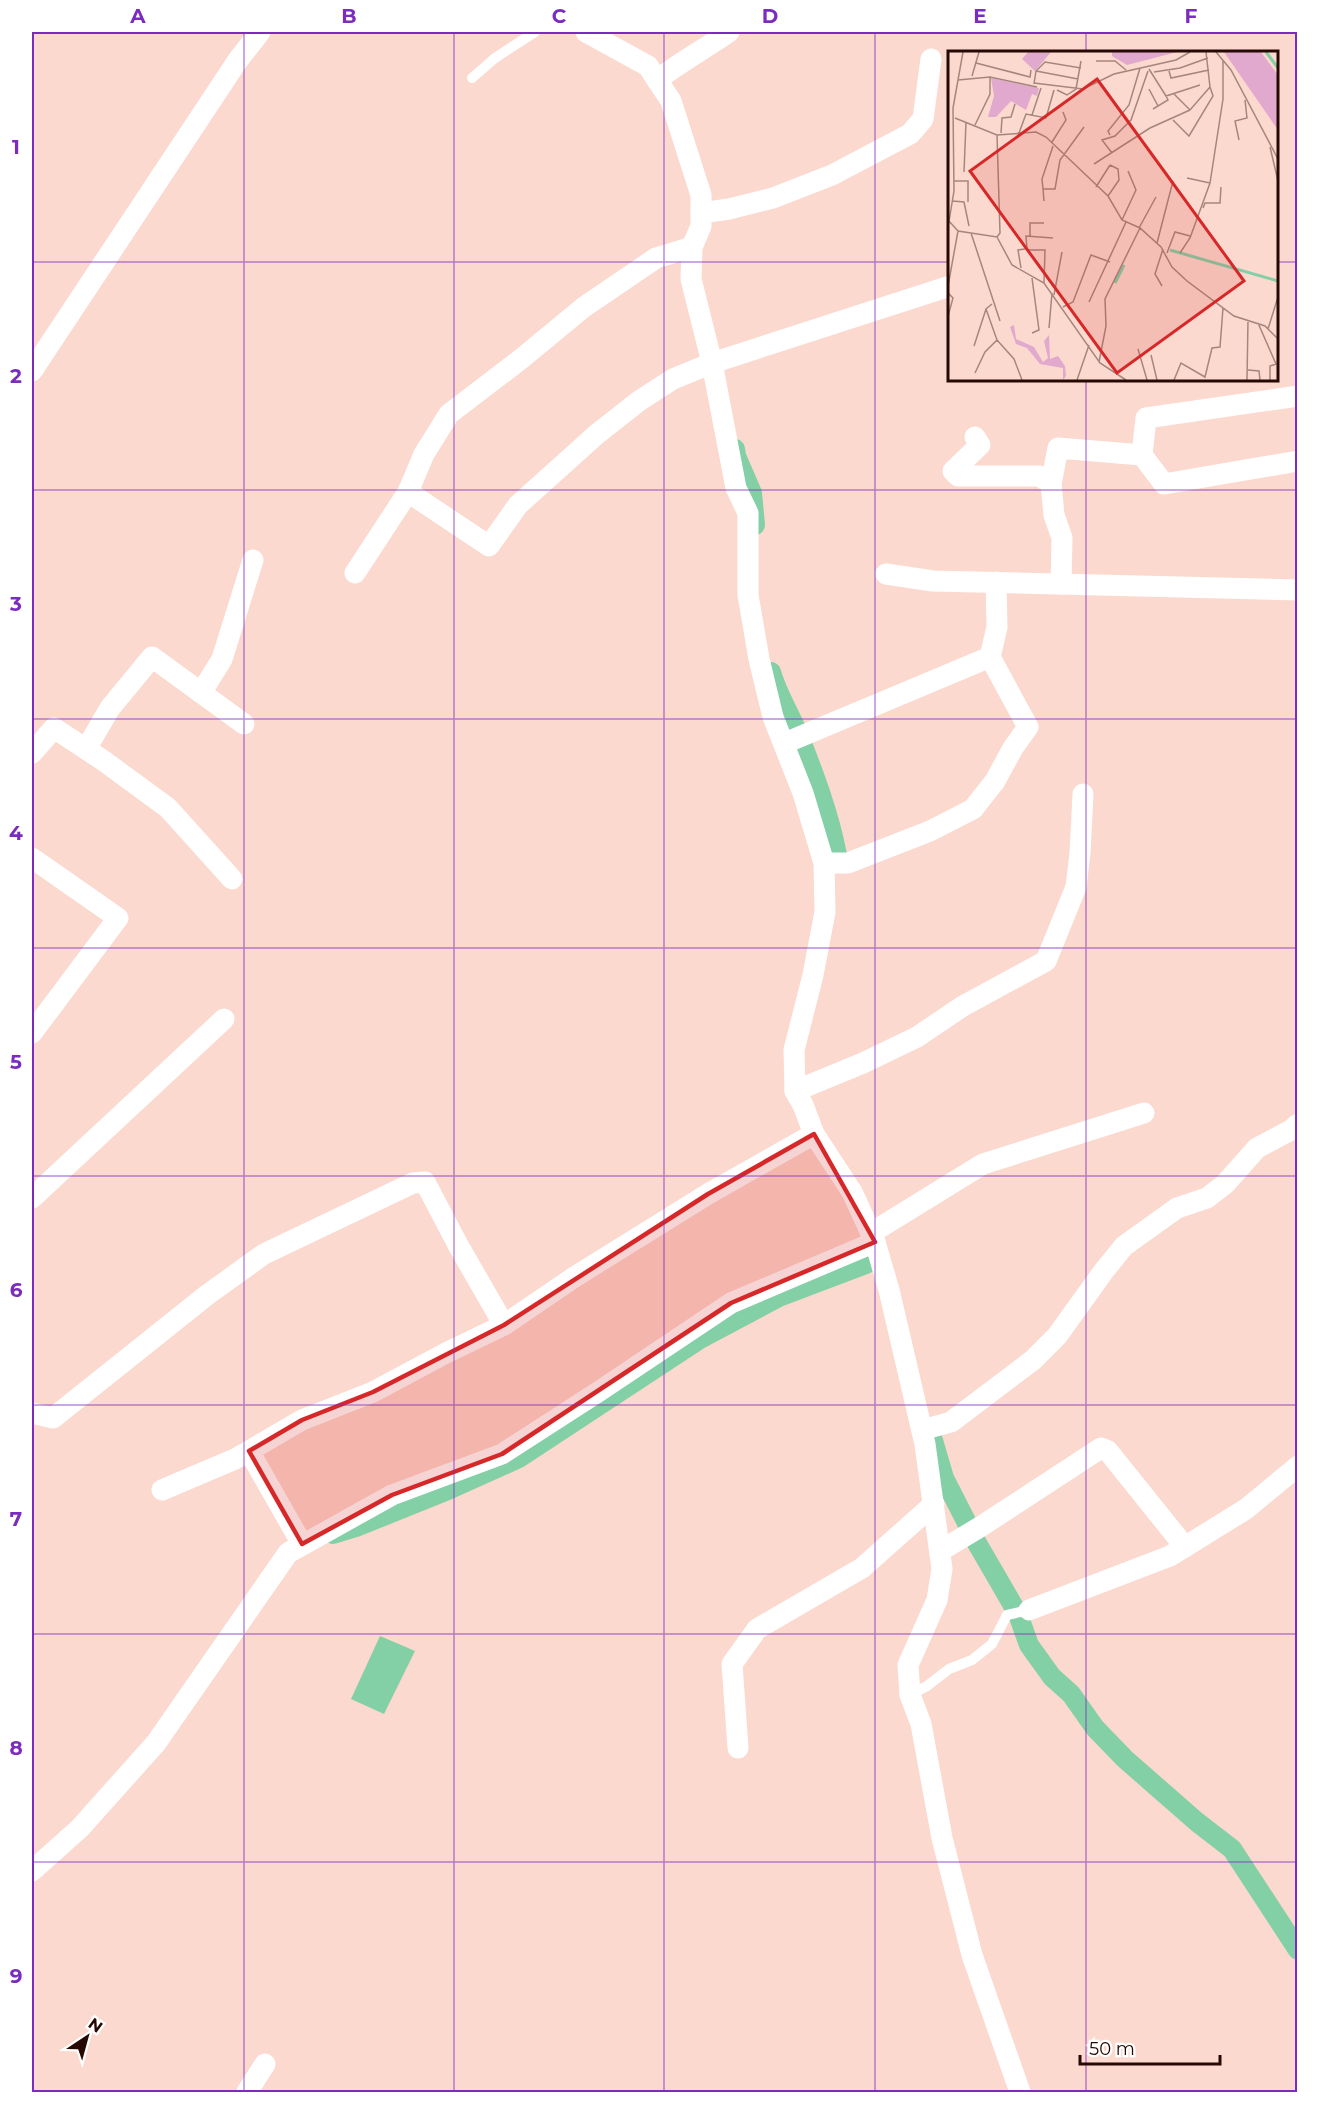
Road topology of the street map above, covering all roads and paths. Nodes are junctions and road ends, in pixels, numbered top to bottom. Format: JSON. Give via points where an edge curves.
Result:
{"nodes":[{"id":1,"x":260,"y":32,"type":"edge"},
{"id":2,"x":535,"y":32,"type":"edge"},
{"id":3,"x":586,"y":32,"type":"edge"},
{"id":4,"x":729,"y":32,"type":"edge"},
{"id":5,"x":931,"y":59,"type":"dead end"},
{"id":6,"x":472,"y":78,"type":"dead end"},
{"id":7,"x":657,"y":80,"type":"junction"},
{"id":8,"x":701,"y":213,"type":"junction"},
{"id":9,"x":692,"y":247,"type":"junction"},
{"id":10,"x":948,"y":287,"type":"edge"},
{"id":11,"x":712,"y":363,"type":"junction"},
{"id":12,"x":32,"y":371,"type":"edge"},
{"id":13,"x":1298,"y":396,"type":"edge"},
{"id":14,"x":975,"y":437,"type":"dead end"},
{"id":15,"x":1142,"y":455,"type":"junction"},
{"id":16,"x":1298,"y":461,"type":"edge"},
{"id":17,"x":1050,"y":484,"type":"junction"},
{"id":18,"x":408,"y":492,"type":"junction"},
{"id":19,"x":254,"y":560,"type":"dead end"},
{"id":20,"x":355,"y":573,"type":"dead end"},
{"id":21,"x":886,"y":573,"type":"dead end"},
{"id":22,"x":996,"y":582,"type":"junction"},
{"id":23,"x":1061,"y":584,"type":"junction"},
{"id":24,"x":1298,"y":590,"type":"edge"},
{"id":25,"x":990,"y":657,"type":"junction"},
{"id":26,"x":201,"y":693,"type":"junction"},
{"id":27,"x":244,"y":724,"type":"dead end"},
{"id":28,"x":793,"y":740,"type":"junction"},
{"id":29,"x":86,"y":749,"type":"junction"},
{"id":30,"x":32,"y":753,"type":"edge"},
{"id":31,"x":1083,"y":794,"type":"dead end"},
{"id":32,"x":32,"y":858,"type":"edge"},
{"id":33,"x":824,"y":863,"type":"junction"},
{"id":34,"x":232,"y":879,"type":"dead end"},
{"id":35,"x":224,"y":1018,"type":"dead end"},
{"id":36,"x":32,"y":1033,"type":"edge"},
{"id":37,"x":795,"y":1091,"type":"junction"},
{"id":38,"x":1144,"y":1113,"type":"dead end"},
{"id":39,"x":1298,"y":1124,"type":"edge"},
{"id":40,"x":814,"y":1134,"type":"junction"},
{"id":41,"x":32,"y":1198,"type":"edge"},
{"id":42,"x":873,"y":1238,"type":"junction"},
{"id":43,"x":504,"y":1325,"type":"junction"},
{"id":44,"x":32,"y":1413,"type":"edge"},
{"id":45,"x":922,"y":1430,"type":"junction"},
{"id":46,"x":249,"y":1451,"type":"junction"},
{"id":47,"x":1298,"y":1466,"type":"edge"},
{"id":48,"x":162,"y":1490,"type":"dead end"},
{"id":49,"x":934,"y":1504,"type":"junction"},
{"id":50,"x":302,"y":1544,"type":"junction"},
{"id":51,"x":1185,"y":1547,"type":"junction"},
{"id":52,"x":940,"y":1551,"type":"junction"},
{"id":53,"x":1029,"y":1610,"type":"joint"},
{"id":54,"x":910,"y":1695,"type":"junction"},
{"id":55,"x":738,"y":1748,"type":"dead end"},
{"id":56,"x":32,"y":1870,"type":"edge"},
{"id":57,"x":265,"y":2064,"type":"dead end"},
{"id":58,"x":247,"y":2092,"type":"edge"},
{"id":59,"x":1020,"y":2092,"type":"edge"}],
"edges":[{"from":1,"to":12,"type":"street"},
{"from":2,"to":6,"type":"lane"},
{"from":3,"to":7,"type":"street","via":[[648,66]]},
{"from":4,"to":7,"type":"street"},
{"from":5,"to":8,"type":"street","via":[[923,119],[910,134],[832,175],[773,198]]},
{"from":7,"to":8,"type":"street","via":[[670,101],[687,151]]},
{"from":8,"to":9,"type":"street","via":[[701,226]]},
{"from":9,"to":11,"type":"street","via":[[691,279]]},
{"from":9,"to":18,"type":"street","via":[[656,258],[584,307],[449,414],[424,454]]},
{"from":10,"to":11,"type":"street"},
{"from":11,"to":18,"type":"street","via":[[672,379],[597,434],[518,505],[489,546]]},
{"from":11,"to":28,"type":"street","via":[[736,488],[748,513],[748,596],[759,659],[773,717]]},
{"from":13,"to":15,"type":"street","via":[[1146,418]]},
{"from":14,"to":17,"type":"street","via":[[980,445],[953,471],[958,476],[1040,476]]},
{"from":15,"to":16,"type":"street","via":[[1164,484]]},
{"from":15,"to":17,"type":"street","via":[[1058,448]]},
{"from":17,"to":23,"type":"street","via":[[1062,538]]},
{"from":18,"to":20,"type":"street"},
{"from":19,"to":26,"type":"street","via":[[222,659]]},
{"from":21,"to":22,"type":"street","via":[[933,581]]},
{"from":22,"to":23,"type":"street"},
{"from":22,"to":25,"type":"street","via":[[997,627]]},
{"from":23,"to":24,"type":"street"},
{"from":25,"to":28,"type":"street"},
{"from":25,"to":33,"type":"street","via":[[1028,727],[995,781],[972,809],[930,831],[848,863]]},
{"from":26,"to":27,"type":"street"},
{"from":26,"to":29,"type":"street","via":[[152,657],[110,708]]},
{"from":28,"to":33,"type":"street"},
{"from":29,"to":30,"type":"street","via":[[54,728]]},
{"from":29,"to":34,"type":"street","via":[[168,808]]},
{"from":31,"to":37,"type":"street","via":[[1076,887],[1046,961],[963,1006],[916,1037]]},
{"from":32,"to":36,"type":"street","via":[[118,918]]},
{"from":33,"to":37,"type":"street","via":[[825,912],[794,1050]]},
{"from":35,"to":41,"type":"street"},
{"from":37,"to":40,"type":"street"},
{"from":38,"to":42,"type":"street","via":[[983,1164]]},
{"from":39,"to":45,"type":"street","via":[[1257,1148],[1207,1198],[1177,1208],[1124,1246],[1057,1336],[1033,1360],[951,1422]]},
{"from":40,"to":42,"type":"street","via":[[852,1192]]},
{"from":40,"to":43,"type":"street","via":[[708,1194]]},
{"from":42,"to":45,"type":"street"},
{"from":42,"to":50,"type":"street","via":[[731,1304],[502,1454],[392,1495]]},
{"from":43,"to":44,"type":"street","via":[[425,1182],[413,1183],[264,1254],[53,1418]]},
{"from":43,"to":46,"type":"street","via":[[373,1392],[302,1420]]},
{"from":45,"to":49,"type":"street"},
{"from":46,"to":48,"type":"street"},
{"from":46,"to":50,"type":"street"},
{"from":47,"to":51,"type":"street","via":[[1246,1509]]},
{"from":49,"to":52,"type":"street"},
{"from":49,"to":55,"type":"street","via":[[862,1568],[757,1629],[732,1664]]},
{"from":50,"to":56,"type":"street","via":[[288,1552],[156,1743],[80,1828]]},
{"from":51,"to":52,"type":"street","via":[[1108,1451],[1101,1448]]},
{"from":51,"to":53,"type":"street"},
{"from":52,"to":54,"type":"street","via":[[942,1569],[937,1600],[908,1665]]},
{"from":53,"to":54,"type":"lane","via":[[1007,1615],[992,1644],[972,1660],[949,1669]]},
{"from":54,"to":59,"type":"street","via":[[921,1724],[942,1838],[972,1955]]},
{"from":57,"to":58,"type":"street"}]}
